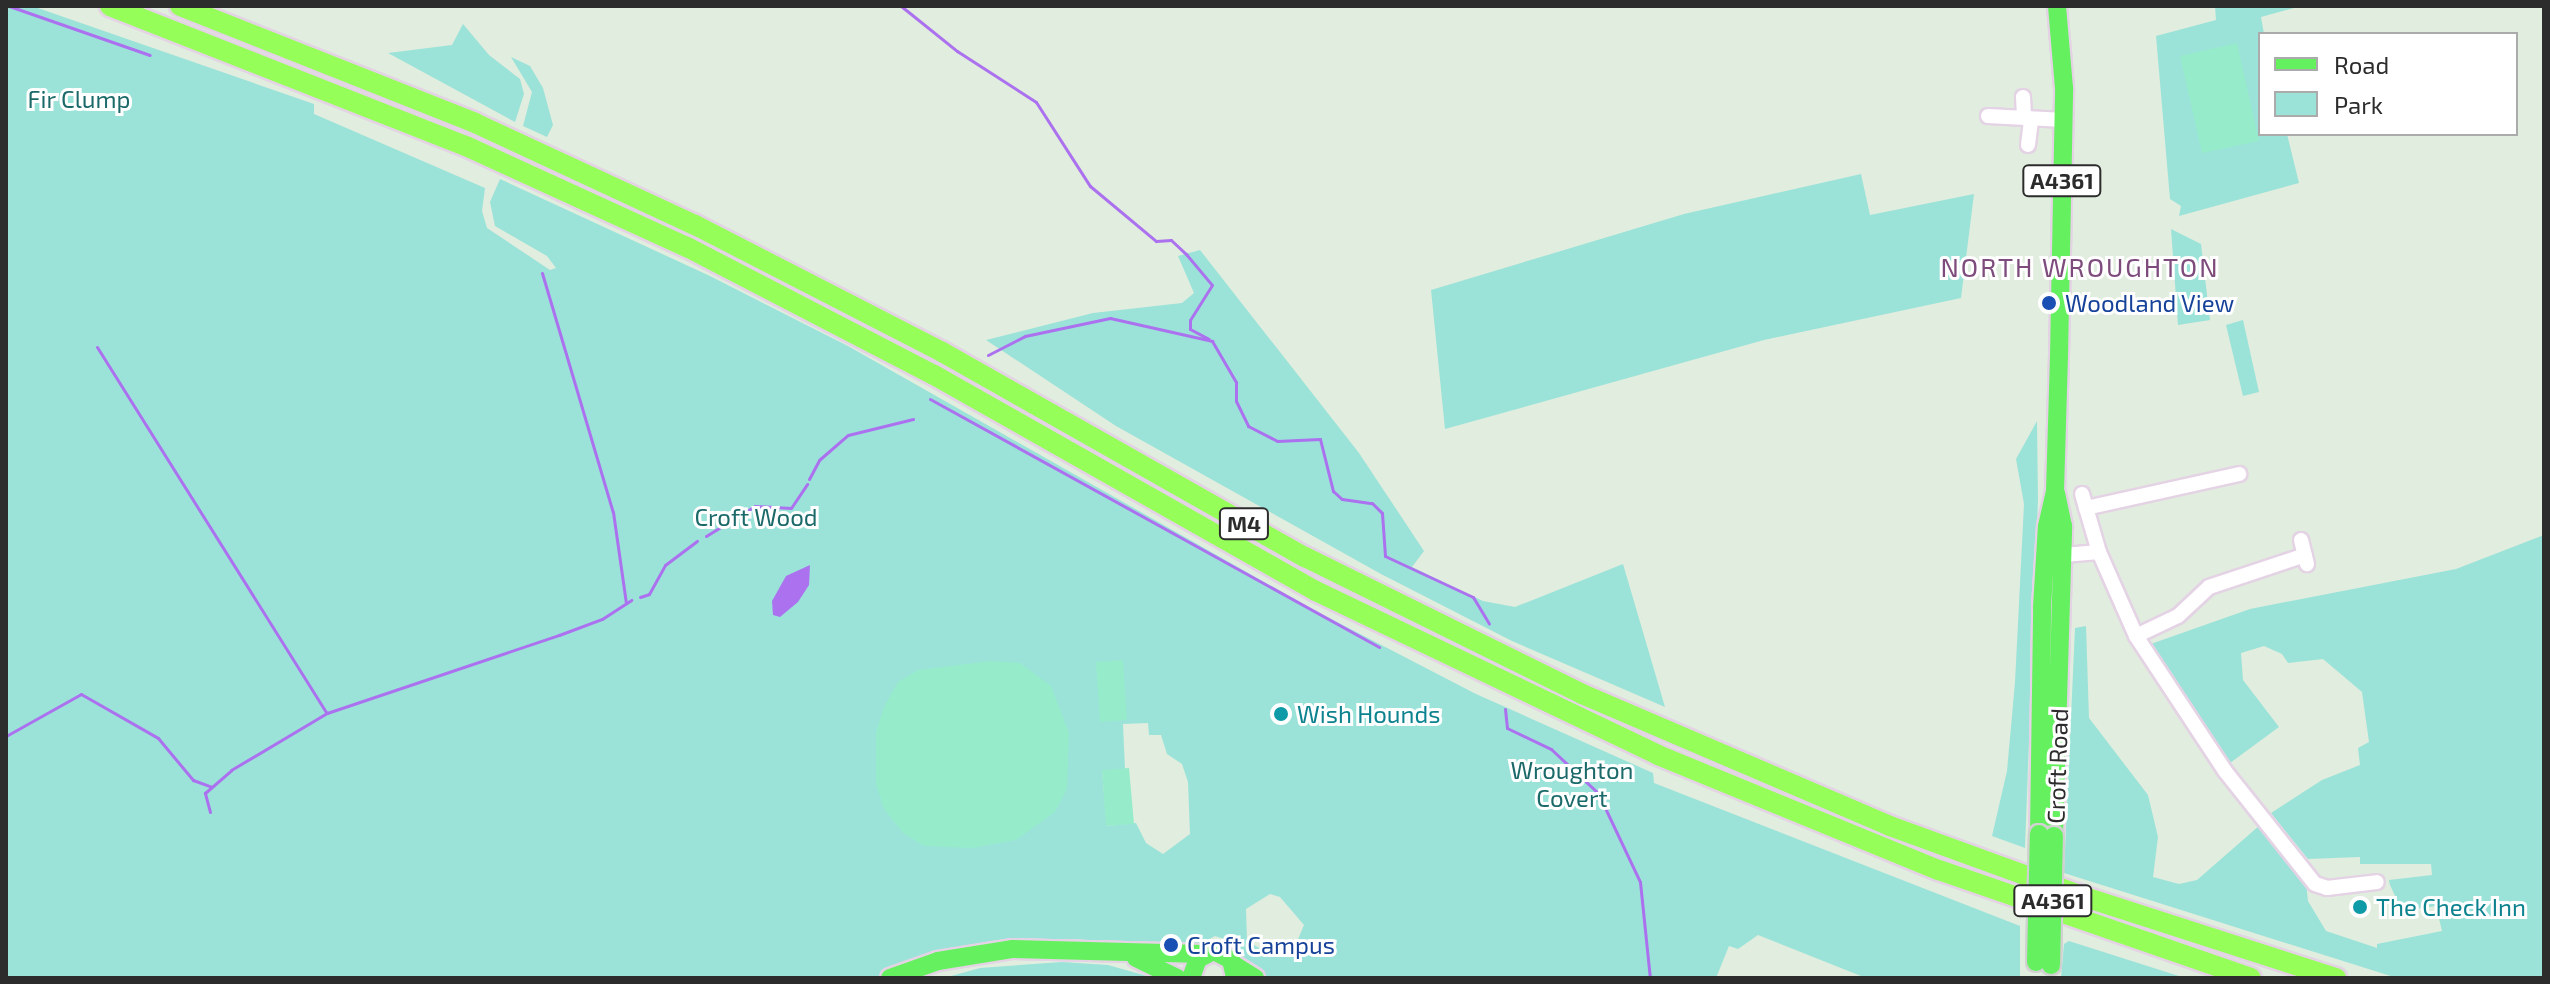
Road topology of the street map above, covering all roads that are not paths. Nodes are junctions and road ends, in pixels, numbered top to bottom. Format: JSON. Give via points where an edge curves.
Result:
{"nodes":[{"id":1,"x":110,"y":6,"type":"edge"},
{"id":2,"x":180,"y":6,"type":"edge"},
{"id":3,"x":2057,"y":6,"type":"edge"},
{"id":4,"x":2023,"y":97,"type":"dead end"},
{"id":5,"x":1988,"y":116,"type":"dead end"},
{"id":6,"x":2028,"y":117,"type":"junction"},
{"id":7,"x":2064,"y":120,"type":"junction"},
{"id":8,"x":2028,"y":145,"type":"dead end"},
{"id":9,"x":2239,"y":474,"type":"dead end"},
{"id":10,"x":2099,"y":552,"type":"junction"},
{"id":11,"x":2304,"y":553,"type":"dead end"},
{"id":12,"x":2054,"y":556,"type":"junction"},
{"id":13,"x":2136,"y":636,"type":"junction"},
{"id":14,"x":2377,"y":882,"type":"dead end"},
{"id":15,"x":1203,"y":954,"type":"junction"},
{"id":16,"x":1130,"y":955,"type":"junction"},
{"id":17,"x":2043,"y":971,"type":"edge"},
{"id":18,"x":1234,"y":972,"type":"edge"},
{"id":19,"x":890,"y":978,"type":"edge"},
{"id":20,"x":1177,"y":978,"type":"edge"},
{"id":21,"x":1191,"y":978,"type":"edge"},
{"id":22,"x":1255,"y":978,"type":"edge"},
{"id":23,"x":2251,"y":978,"type":"edge"},
{"id":24,"x":2336,"y":978,"type":"edge"}],
"edges":[{"from":1,"to":23,"type":"highway","number":"M4","via":[[451,140],[687,247],[934,375],[1316,591],[1645,750],[1939,870]]},
{"from":2,"to":24,"type":"highway","number":"M4","via":[[475,123],[695,225],[942,352],[1318,564],[1582,694],[1890,826],[2085,897]]},
{"from":3,"to":7,"type":"main road","number":"A4361"},
{"from":4,"to":6,"type":"street"},
{"from":5,"to":6,"type":"street"},
{"from":6,"to":7,"type":"street"},
{"from":6,"to":8,"type":"street"},
{"from":7,"to":12,"type":"main road","number":"A4361"},
{"from":9,"to":10,"type":"street","via":[[2084,501]]},
{"from":10,"to":12,"type":"street"},
{"from":10,"to":13,"type":"street"},
{"from":11,"to":13,"type":"street","via":[[2209,587],[2178,616]]},
{"from":12,"to":17,"type":"main road","name":"Croft Road","number":"A4361","bridge":true},
{"from":13,"to":14,"type":"street","via":[[2201,740],[2312,881],[2327,888]]},
{"from":15,"to":16,"type":"main road"},
{"from":15,"to":18,"type":"main road","via":[[1224,953]]},
{"from":15,"to":21,"type":"main road"},
{"from":16,"to":19,"type":"main road","via":[[1013,949],[938,961]]},
{"from":16,"to":20,"type":"main road"},
{"from":18,"to":22,"type":"main road"}]}
